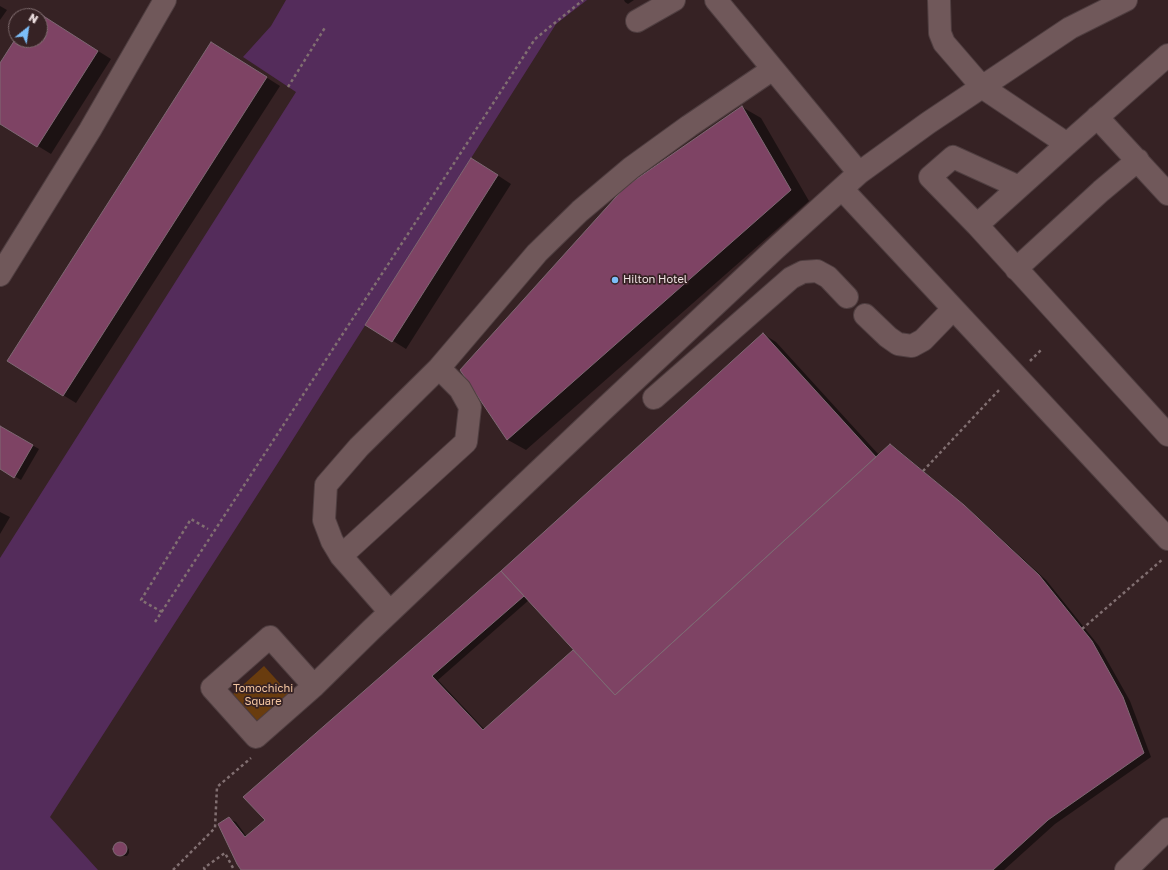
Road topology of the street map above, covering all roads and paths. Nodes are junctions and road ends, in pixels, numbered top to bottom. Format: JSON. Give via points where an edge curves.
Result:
{"nodes":[{"id":1,"x":166,"y":0,"type":"edge"},
{"id":2,"x":583,"y":0,"type":"edge"},
{"id":3,"x":674,"y":0,"type":"edge"},
{"id":4,"x":716,"y":0,"type":"edge"},
{"id":5,"x":939,"y":0,"type":"edge"},
{"id":6,"x":1126,"y":0,"type":"edge"},
{"id":7,"x":637,"y":21,"type":"dead end"},
{"id":8,"x":326,"y":26,"type":"dead end"},
{"id":9,"x":1168,"y":55,"type":"edge"},
{"id":10,"x":773,"y":69,"type":"junction"},
{"id":11,"x":288,"y":87,"type":"dead end"},
{"id":12,"x":982,"y":87,"type":"junction"},
{"id":13,"x":1097,"y":118,"type":"junction"},
{"id":14,"x":1067,"y":144,"type":"junction"},
{"id":15,"x":1138,"y":160,"type":"junction"},
{"id":16,"x":859,"y":173,"type":"junction"},
{"id":17,"x":1019,"y":187,"type":"junction"},
{"id":18,"x":842,"y":189,"type":"junction"},
{"id":19,"x":1168,"y":194,"type":"edge"},
{"id":20,"x":977,"y":225,"type":"junction"},
{"id":21,"x":1016,"y":269,"type":"junction"},
{"id":22,"x":0,"y":275,"type":"edge"},
{"id":23,"x":847,"y":297,"type":"dead end"},
{"id":24,"x":953,"y":309,"type":"junction"},
{"id":25,"x":865,"y":315,"type":"dead end"},
{"id":26,"x":1041,"y":350,"type":"dead end"},
{"id":27,"x":439,"y":368,"type":"junction"},
{"id":28,"x":1014,"y":374,"type":"junction"},
{"id":29,"x":654,"y":398,"type":"dead end"},
{"id":30,"x":1168,"y":435,"type":"edge"},
{"id":31,"x":923,"y":471,"type":"dead end"},
{"id":32,"x":208,"y":529,"type":"dead end"},
{"id":33,"x":1168,"y":539,"type":"edge"},
{"id":34,"x":1168,"y":555,"type":"edge"},
{"id":35,"x":341,"y":556,"type":"junction"},
{"id":36,"x":162,"y":612,"type":"junction"},
{"id":37,"x":390,"y":612,"type":"junction"},
{"id":38,"x":155,"y":622,"type":"dead end"},
{"id":39,"x":1082,"y":629,"type":"dead end"},
{"id":40,"x":314,"y":686,"type":"junction"},
{"id":41,"x":256,"y":737,"type":"junction"},
{"id":42,"x":1168,"y":828,"type":"edge"},
{"id":43,"x":1168,"y":842,"type":"edge"},
{"id":44,"x":203,"y":869,"type":"edge"},
{"id":45,"x":173,"y":870,"type":"edge"},
{"id":46,"x":233,"y":870,"type":"edge"},
{"id":47,"x":1126,"y":870,"type":"edge"},
{"id":48,"x":1130,"y":870,"type":"edge"}],
"edges":[{"from":1,"to":22,"type":"street","via":[[90,130]]},
{"from":2,"to":36,"type":"path","via":[[535,39]]},
{"from":3,"to":7,"type":"street"},
{"from":4,"to":10,"type":"street"},
{"from":5,"to":12,"type":"street","via":[[940,33],[944,43]]},
{"from":6,"to":12,"type":"street","via":[[1070,28]]},
{"from":8,"to":11,"type":"path"},
{"from":9,"to":13,"type":"street"},
{"from":10,"to":16,"type":"street"},
{"from":10,"to":27,"type":"street","via":[[631,168],[580,211],[537,252]]},
{"from":12,"to":14,"type":"street"},
{"from":12,"to":16,"type":"street"},
{"from":13,"to":14,"type":"street"},
{"from":13,"to":15,"type":"street"},
{"from":14,"to":17,"type":"street"},
{"from":15,"to":19,"type":"street"},
{"from":15,"to":21,"type":"street"},
{"from":16,"to":18,"type":"street"},
{"from":17,"to":20,"type":"street"},
{"from":17,"to":20,"type":"street","via":[[953,157],[930,177]]},
{"from":18,"to":24,"type":"street"},
{"from":18,"to":37,"type":"street"},
{"from":20,"to":21,"type":"street"},
{"from":21,"to":30,"type":"street"},
{"from":23,"to":29,"type":"street","via":[[828,277],[817,271],[803,272],[791,278]]},
{"from":24,"to":25,"type":"street","via":[[923,340],[912,346],[898,344]]},
{"from":24,"to":28,"type":"street"},
{"from":26,"to":28,"type":"path"},
{"from":27,"to":35,"type":"street","via":[[359,447],[326,485],[324,520],[332,542]]},
{"from":27,"to":35,"type":"street","via":[[460,389],[470,408],[466,442]]},
{"from":28,"to":31,"type":"path"},
{"from":28,"to":33,"type":"street"},
{"from":32,"to":36,"type":"path","via":[[192,519],[141,600]]},
{"from":34,"to":39,"type":"path"},
{"from":35,"to":37,"type":"street"},
{"from":36,"to":38,"type":"path"},
{"from":37,"to":40,"type":"street"},
{"from":40,"to":41,"type":"street"},
{"from":40,"to":41,"type":"street","via":[[270,637],[235,667],[212,688]]},
{"from":41,"to":45,"type":"path","via":[[252,756],[217,787],[215,828]]},
{"from":42,"to":47,"type":"street"},
{"from":43,"to":48,"type":"street"},
{"from":44,"to":46,"type":"path","via":[[225,853]]}]}
